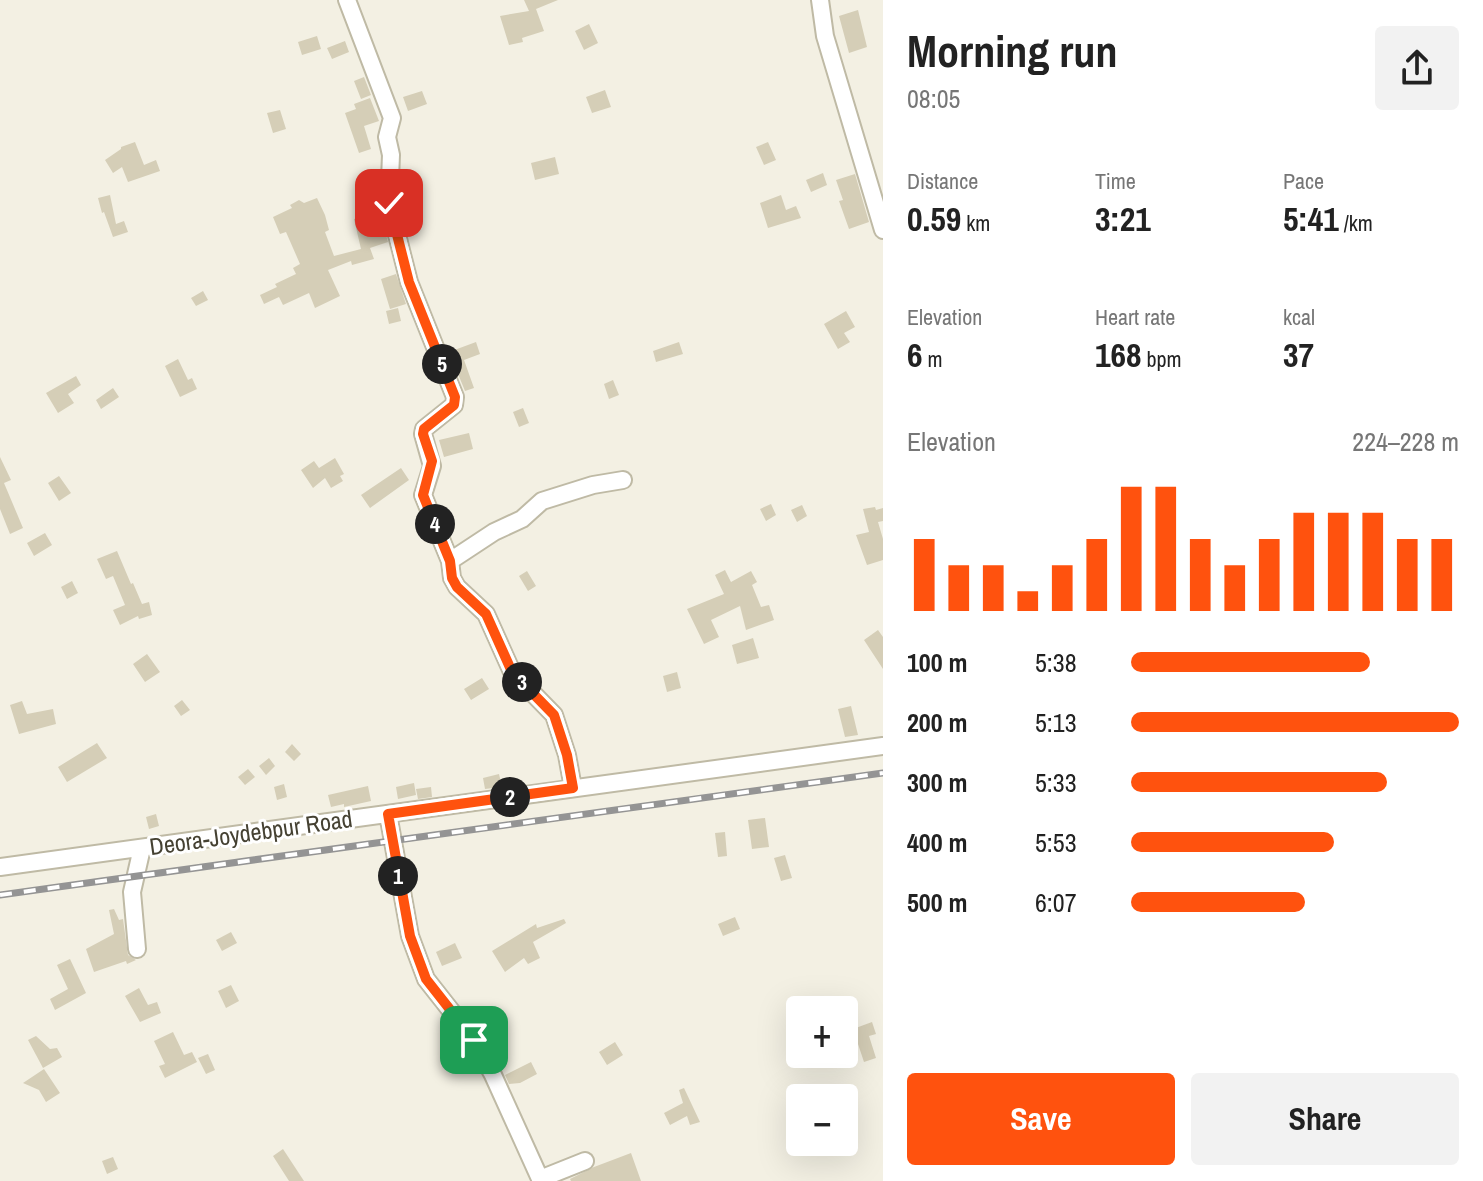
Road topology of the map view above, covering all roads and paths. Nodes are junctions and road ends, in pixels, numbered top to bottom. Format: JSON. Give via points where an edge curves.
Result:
{"nodes":[{"id":1,"x":347,"y":0,"type":"edge"},
{"id":2,"x":820,"y":0,"type":"edge"},
{"id":3,"x":883,"y":230,"type":"edge"},
{"id":4,"x":623,"y":480,"type":"dead end"},
{"id":5,"x":450,"y":561,"type":"junction"},
{"id":6,"x":883,"y":746,"type":"edge"},
{"id":7,"x":573,"y":788,"type":"junction"},
{"id":8,"x":388,"y":814,"type":"junction"},
{"id":9,"x":142,"y":848,"type":"junction"},
{"id":10,"x":0,"y":867,"type":"edge"},
{"id":11,"x":137,"y":949,"type":"dead end"},
{"id":12,"x":585,"y":1161,"type":"dead end"},
{"id":13,"x":540,"y":1180,"type":"edge"}],
"edges":[{"from":1,"to":5,"type":"street","via":[[392,118],[387,137],[389,203],[409,282],[455,397],[454,405],[423,434],[432,466],[423,495]]},
{"from":2,"to":3,"type":"street","via":[[825,36]]},
{"from":4,"to":5,"type":"street","via":[[542,501],[522,519]]},
{"from":5,"to":7,"type":"street","via":[[457,587],[493,624],[509,668],[554,715]]},
{"from":6,"to":7,"type":"street","name":"Deora-Joydebpur Road"},
{"from":7,"to":8,"type":"street","name":"Deora-Joydebpur Road"},
{"from":8,"to":9,"type":"street","name":"Deora-Joydebpur Road"},
{"from":8,"to":13,"type":"street","via":[[410,936],[426,979],[474,1040]]},
{"from":9,"to":10,"type":"street","name":"Deora-Joydebpur Road"},
{"from":9,"to":11,"type":"street","via":[[132,892]]},
{"from":12,"to":13,"type":"street"}]}
